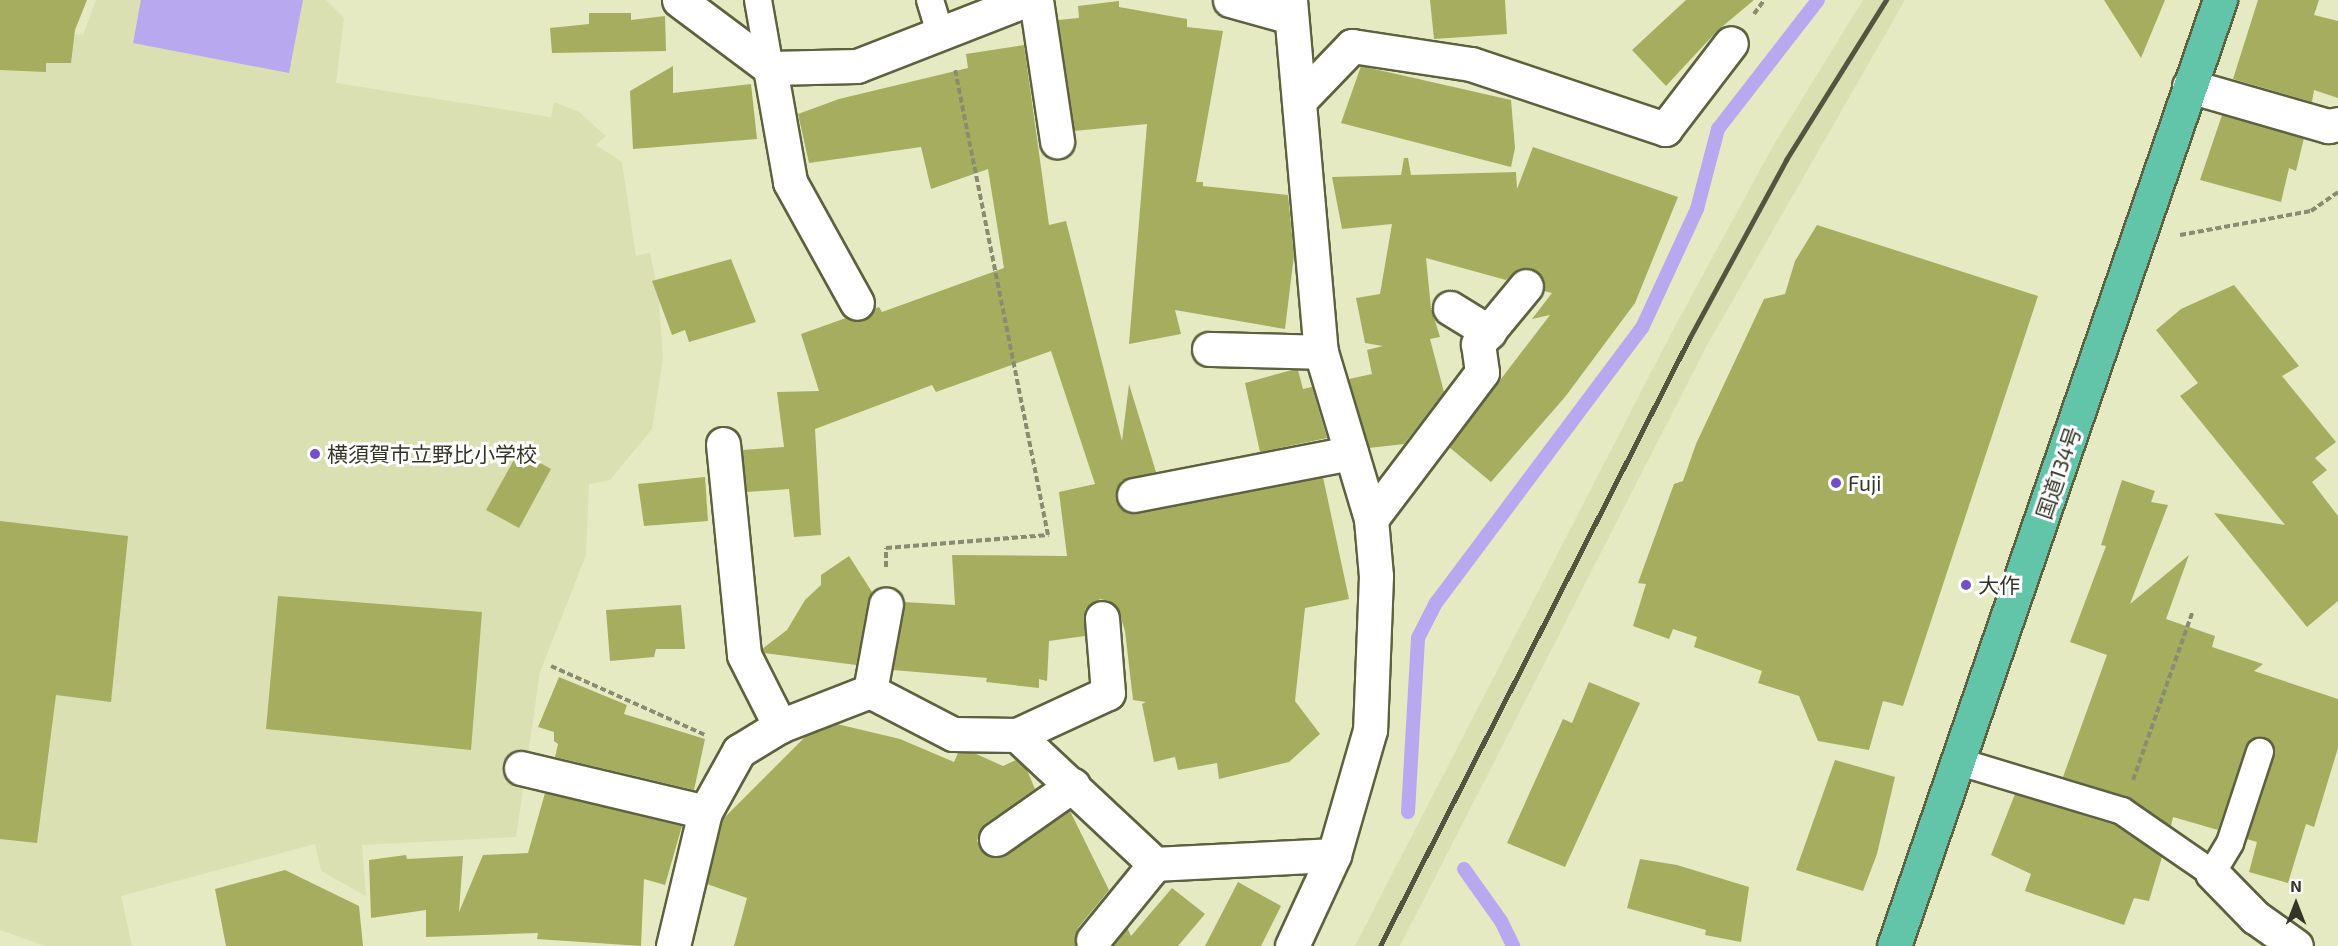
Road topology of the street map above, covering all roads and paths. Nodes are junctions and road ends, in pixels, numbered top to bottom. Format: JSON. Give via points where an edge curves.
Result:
{"nodes":[{"id":1,"x":679,"y":0,"type":"edge"},
{"id":2,"x":758,"y":0,"type":"edge"},
{"id":3,"x":930,"y":0,"type":"edge"},
{"id":4,"x":1026,"y":0,"type":"edge"},
{"id":5,"x":1036,"y":0,"type":"edge"},
{"id":6,"x":1230,"y":0,"type":"edge"},
{"id":7,"x":2220,"y":0,"type":"edge"},
{"id":8,"x":1290,"y":8,"type":"edge"},
{"id":9,"x":944,"y":35,"type":"junction"},
{"id":10,"x":1731,"y":43,"type":"dead end"},
{"id":11,"x":770,"y":68,"type":"junction"},
{"id":12,"x":2189,"y":86,"type":"junction"},
{"id":13,"x":1300,"y":100,"type":"junction"},
{"id":14,"x":2338,"y":124,"type":"edge"},
{"id":15,"x":1057,"y":141,"type":"dead end"},
{"id":16,"x":2338,"y":192,"type":"edge"},
{"id":17,"x":2140,"y":232,"type":"junction"},
{"id":18,"x":1526,"y":286,"type":"dead end"},
{"id":19,"x":857,"y":303,"type":"dead end"},
{"id":20,"x":1450,"y":308,"type":"dead end"},
{"id":21,"x":1489,"y":332,"type":"junction"},
{"id":22,"x":1209,"y":349,"type":"dead end"},
{"id":23,"x":1321,"y":352,"type":"junction"},
{"id":24,"x":723,"y":444,"type":"dead end"},
{"id":25,"x":1351,"y":453,"type":"junction"},
{"id":26,"x":1134,"y":495,"type":"dead end"},
{"id":27,"x":1371,"y":519,"type":"junction"},
{"id":28,"x":886,"y":604,"type":"joint"},
{"id":29,"x":2193,"y":611,"type":"dead end"},
{"id":30,"x":1102,"y":618,"type":"dead end"},
{"id":31,"x":551,"y":666,"type":"dead end"},
{"id":32,"x":870,"y":691,"type":"junction"},
{"id":33,"x":780,"y":726,"type":"junction"},
{"id":34,"x":1017,"y":735,"type":"junction"},
{"id":35,"x":739,"y":751,"type":"junction"},
{"id":36,"x":2260,"y":752,"type":"dead end"},
{"id":37,"x":1959,"y":762,"type":"junction"},
{"id":38,"x":521,"y":768,"type":"dead end"},
{"id":39,"x":1073,"y":784,"type":"junction"},
{"id":40,"x":705,"y":812,"type":"junction"},
{"id":41,"x":2122,"y":812,"type":"junction"},
{"id":42,"x":996,"y":839,"type":"dead end"},
{"id":43,"x":1334,"y":855,"type":"junction"},
{"id":44,"x":1155,"y":864,"type":"junction"},
{"id":45,"x":2212,"y":873,"type":"junction"},
{"id":46,"x":1093,"y":940,"type":"dead end"},
{"id":47,"x":673,"y":946,"type":"edge"},
{"id":48,"x":1292,"y":946,"type":"edge"},
{"id":49,"x":1894,"y":946,"type":"edge"},
{"id":50,"x":2296,"y":946,"type":"edge"}],
"edges":[{"from":1,"to":11,"type":"street"},
{"from":2,"to":11,"type":"lane"},
{"from":3,"to":9,"type":"lane"},
{"from":4,"to":9,"type":"street"},
{"from":5,"to":15,"type":"street"},
{"from":6,"to":8,"type":"street"},
{"from":7,"to":12,"type":"highway","name":"国道134号"},
{"from":8,"to":13,"type":"street"},
{"from":9,"to":11,"type":"street","via":[[857,66]]},
{"from":9,"to":28,"type":"path","via":[[1048,535],[886,548]]},
{"from":10,"to":13,"type":"street","via":[[1665,129],[1471,64],[1352,46]]},
{"from":11,"to":19,"type":"street","via":[[790,182]]},
{"from":12,"to":14,"type":"street","via":[[2328,126]]},
{"from":12,"to":17,"type":"highway","name":"国道134号"},
{"from":13,"to":23,"type":"street"},
{"from":16,"to":17,"type":"path","via":[[2311,211],[2189,236]]},
{"from":17,"to":37,"type":"highway","name":"国道134号"},
{"from":18,"to":21,"type":"street"},
{"from":20,"to":21,"type":"street"},
{"from":21,"to":27,"type":"street","via":[[1478,344],[1482,372]]},
{"from":22,"to":23,"type":"street"},
{"from":23,"to":25,"type":"street"},
{"from":24,"to":33,"type":"street","via":[[744,655]]},
{"from":25,"to":26,"type":"street"},
{"from":25,"to":27,"type":"street"},
{"from":27,"to":43,"type":"street","via":[[1376,576],[1370,730]]},
{"from":28,"to":32,"type":"street"},
{"from":29,"to":41,"type":"path"},
{"from":30,"to":34,"type":"street","via":[[1108,693]]},
{"from":31,"to":35,"type":"path"},
{"from":32,"to":33,"type":"street"},
{"from":32,"to":34,"type":"street","via":[[953,734]]},
{"from":33,"to":35,"type":"street"},
{"from":34,"to":39,"type":"street"},
{"from":35,"to":40,"type":"street"},
{"from":36,"to":45,"type":"lane","via":[[2230,843]]},
{"from":37,"to":41,"type":"lane"},
{"from":37,"to":49,"type":"highway","name":"国道134号"},
{"from":38,"to":40,"type":"street"},
{"from":39,"to":42,"type":"street"},
{"from":39,"to":44,"type":"street"},
{"from":40,"to":47,"type":"street"},
{"from":41,"to":45,"type":"lane"},
{"from":43,"to":44,"type":"street"},
{"from":43,"to":48,"type":"street"},
{"from":44,"to":46,"type":"street"},
{"from":45,"to":50,"type":"street","via":[[2255,917]]}]}
